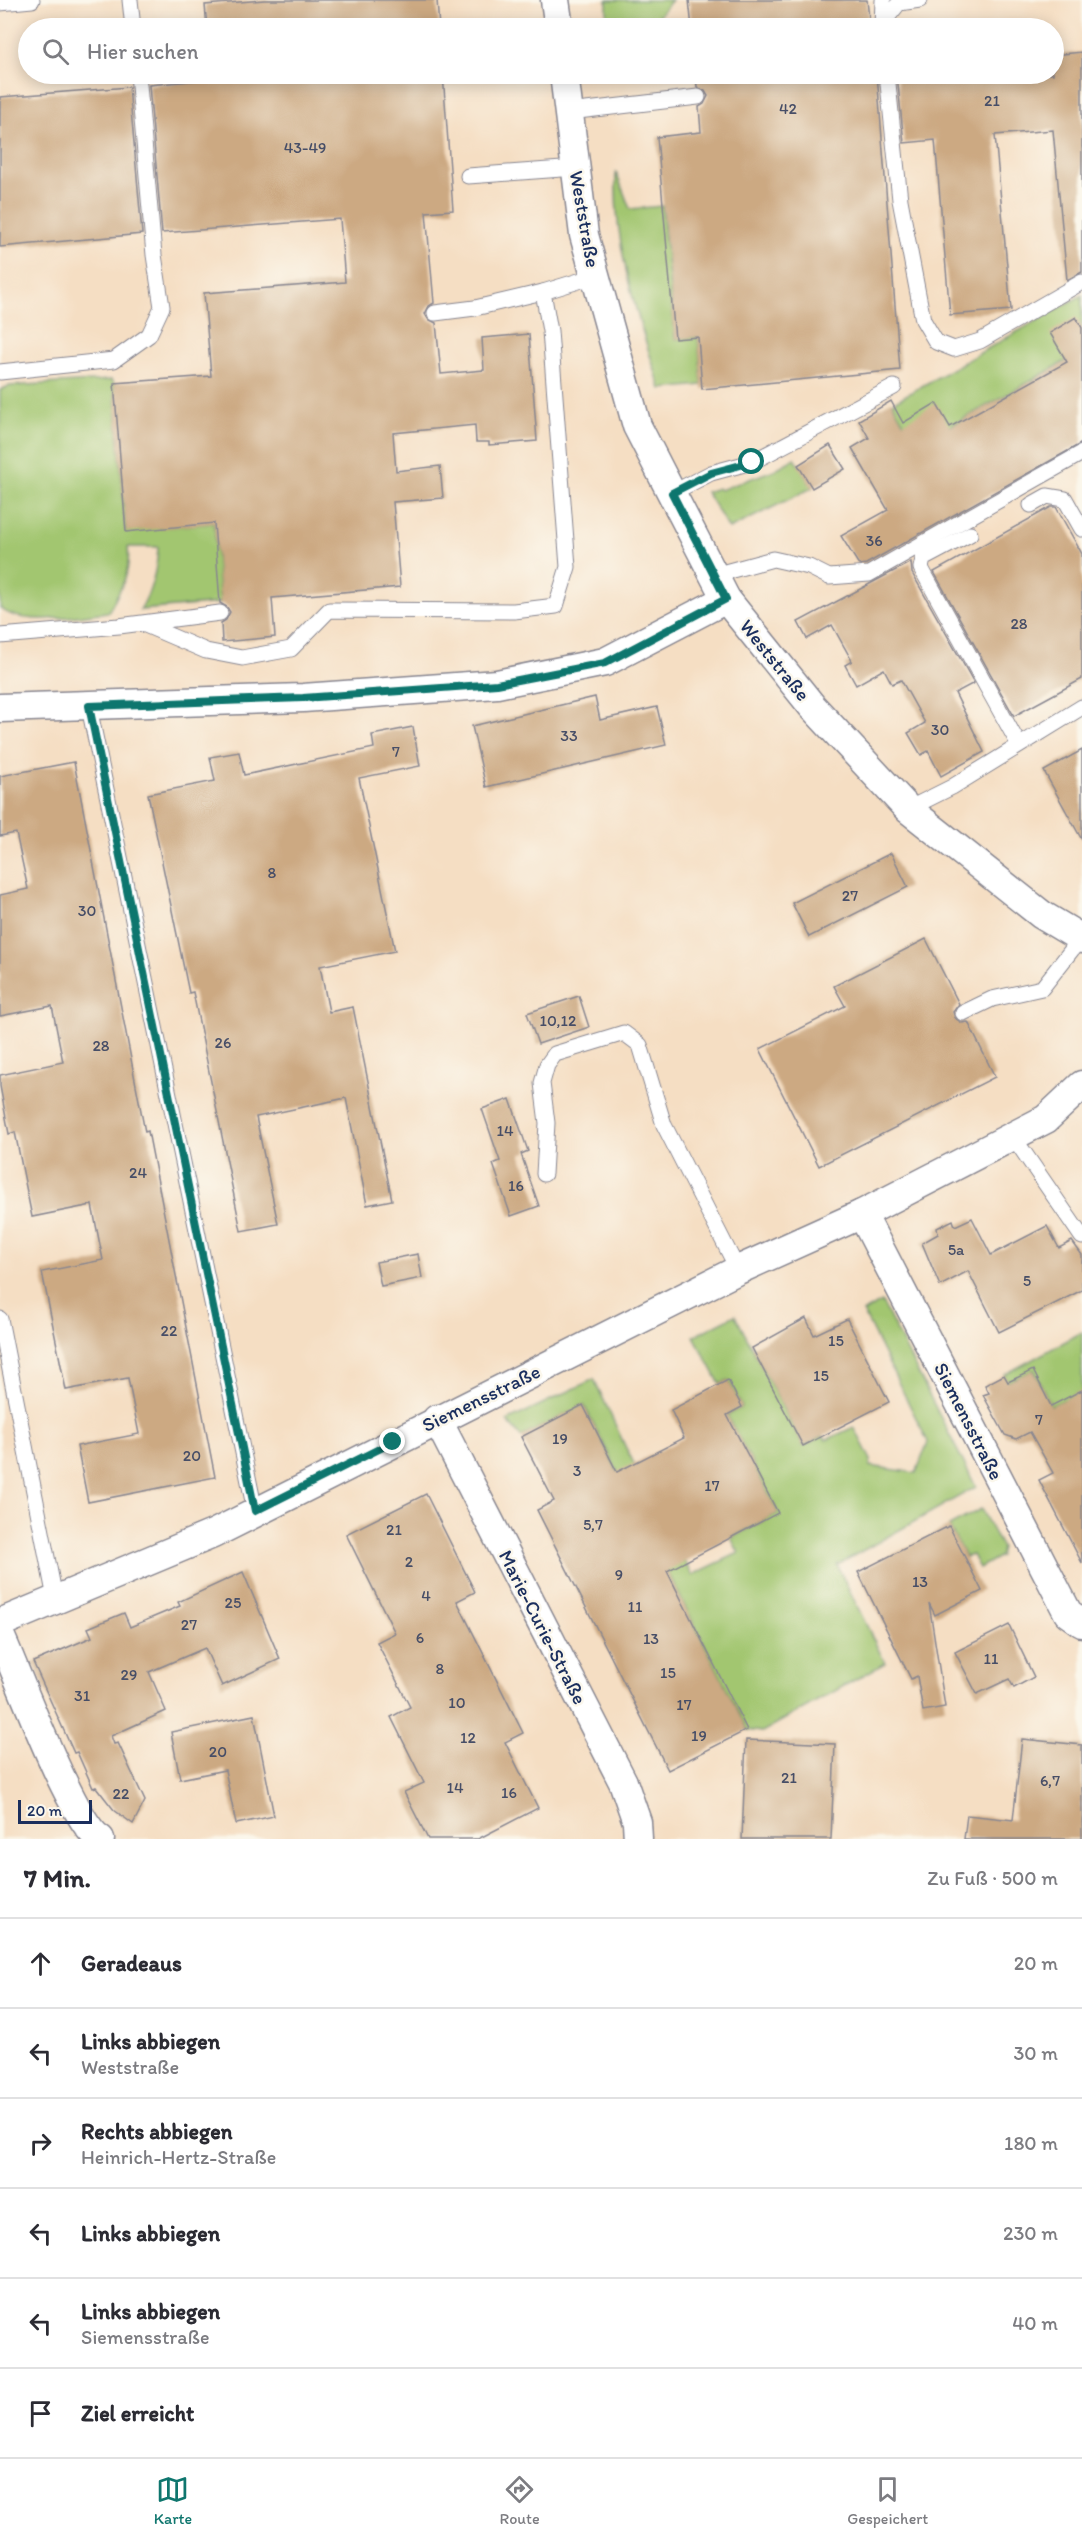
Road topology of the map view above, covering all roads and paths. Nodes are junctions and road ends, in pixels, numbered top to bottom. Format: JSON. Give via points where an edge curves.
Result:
{"nodes":[{"id":1,"x":32,"y":0,"type":"edge"},
{"id":2,"x":130,"y":0,"type":"edge"},
{"id":3,"x":555,"y":0,"type":"edge"},
{"id":4,"x":883,"y":0,"type":"edge"},
{"id":5,"x":920,"y":0,"type":"edge"},
{"id":6,"x":0,"y":3,"type":"edge"},
{"id":7,"x":132,"y":18,"type":"edge"},
{"id":8,"x":558,"y":18,"type":"edge"},
{"id":9,"x":882,"y":18,"type":"edge"},
{"id":10,"x":888,"y":18,"type":"edge"},
{"id":11,"x":139,"y":84,"type":"edge"},
{"id":12,"x":565,"y":84,"type":"edge"},
{"id":13,"x":888,"y":84,"type":"edge"},
{"id":14,"x":698,"y":97,"type":"dead end"},
{"id":15,"x":569,"y":112,"type":"junction"},
{"id":16,"x":576,"y":168,"type":"junction"},
{"id":17,"x":468,"y":176,"type":"dead end"},
{"id":18,"x":595,"y":276,"type":"junction"},
{"id":19,"x":1082,"y":282,"type":"edge"},
{"id":20,"x":543,"y":292,"type":"junction"},
{"id":21,"x":435,"y":313,"type":"dead end"},
{"id":22,"x":0,"y":372,"type":"edge"},
{"id":23,"x":894,"y":387,"type":"dead end"},
{"id":24,"x":1082,"y":453,"type":"edge"},
{"id":25,"x":672,"y":493,"type":"junction"},
{"id":26,"x":1031,"y":505,"type":"dead end"},
{"id":27,"x":1082,"y":529,"type":"edge"},
{"id":28,"x":970,"y":534,"type":"dead end"},
{"id":29,"x":720,"y":587,"type":"junction"},
{"id":30,"x":220,"y":613,"type":"dead end"},
{"id":31,"x":143,"y":624,"type":"junction"},
{"id":32,"x":0,"y":636,"type":"edge"},
{"id":33,"x":89,"y":706,"type":"junction"},
{"id":34,"x":1082,"y":706,"type":"edge"},
{"id":35,"x":0,"y":708,"type":"edge"},
{"id":36,"x":1019,"y":745,"type":"junction"},
{"id":37,"x":908,"y":809,"type":"junction"},
{"id":38,"x":1081,"y":938,"type":"edge"},
{"id":39,"x":963,"y":1013,"type":"dead end"},
{"id":40,"x":1082,"y":1085,"type":"edge"},
{"id":41,"x":1012,"y":1135,"type":"junction"},
{"id":42,"x":544,"y":1174,"type":"dead end"},
{"id":43,"x":862,"y":1214,"type":"junction"},
{"id":44,"x":1082,"y":1237,"type":"edge"},
{"id":45,"x":738,"y":1270,"type":"junction"},
{"id":46,"x":0,"y":1319,"type":"edge"},
{"id":47,"x":437,"y":1419,"type":"junction"},
{"id":48,"x":255,"y":1511,"type":"junction"},
{"id":49,"x":56,"y":1598,"type":"junction"},
{"id":50,"x":0,"y":1623,"type":"edge"},
{"id":51,"x":1082,"y":1623,"type":"edge"},
{"id":52,"x":0,"y":1635,"type":"edge"},
{"id":53,"x":100,"y":1839,"type":"edge"},
{"id":54,"x":638,"y":1839,"type":"edge"}],
"edges":[{"from":1,"to":6,"type":"lane"},
{"from":2,"to":7,"type":"lane"},
{"from":3,"to":8,"type":"street"},
{"from":4,"to":9,"type":"lane"},
{"from":5,"to":10,"type":"lane","via":[[899,3]]},
{"from":11,"to":22,"type":"lane","via":[[162,307],[149,335],[114,360]]},
{"from":12,"to":15,"type":"street","name":"Weststraße"},
{"from":13,"to":19,"type":"lane","via":[[900,200],[923,320],[936,342],[954,349],[980,341]]},
{"from":14,"to":15,"type":"lane"},
{"from":15,"to":16,"type":"street","name":"Weststraße"},
{"from":16,"to":17,"type":"lane"},
{"from":16,"to":18,"type":"street","name":"Weststraße","via":[[584,235]]},
{"from":18,"to":20,"type":"lane"},
{"from":18,"to":25,"type":"street","name":"Weststraße","via":[[637,426]]},
{"from":20,"to":21,"type":"lane"},
{"from":20,"to":31,"type":"lane","via":[[550,331],[568,567],[556,606],[514,611],[328,610],[291,649],[242,658],[206,651]]},
{"from":23,"to":25,"type":"lane","via":[[752,462],[711,473]]},
{"from":24,"to":29,"type":"lane","via":[[869,574],[829,577],[809,567],[773,559]]},
{"from":25,"to":29,"type":"street","name":"Weststraße"},
{"from":26,"to":27,"type":"lane","via":[[1047,496],[1065,499]]},
{"from":28,"to":36,"type":"lane","via":[[922,559],[921,568]]},
{"from":29,"to":33,"type":"street","via":[[605,663],[497,684],[303,698]]},
{"from":29,"to":37,"type":"street","name":"Weststraße","via":[[812,706]]},
{"from":30,"to":31,"type":"lane"},
{"from":31,"to":32,"type":"lane"},
{"from":33,"to":35,"type":"street"},
{"from":33,"to":48,"type":"lane"},
{"from":34,"to":36,"type":"lane"},
{"from":36,"to":37,"type":"lane"},
{"from":37,"to":38,"type":"street","name":"Weststraße","via":[[1042,915]]},
{"from":38,"to":39,"type":"lane","via":[[1042,988],[992,999]]},
{"from":40,"to":41,"type":"street","name":"Siemensstraße","via":[[1046,1119]]},
{"from":41,"to":43,"type":"street","name":"Siemensstraße"},
{"from":41,"to":44,"type":"lane"},
{"from":42,"to":45,"type":"lane","via":[[547,1123],[542,1083],[547,1065],[555,1054],[624,1033],[640,1045],[664,1125]]},
{"from":43,"to":45,"type":"street","name":"Siemensstraße"},
{"from":43,"to":51,"type":"street","name":"Siemensstraße","via":[[1068,1613]]},
{"from":45,"to":47,"type":"street","name":"Siemensstraße"},
{"from":46,"to":49,"type":"lane"},
{"from":47,"to":48,"type":"street","name":"Siemensstraße"},
{"from":47,"to":54,"type":"street","name":"Marie-Curie-Straße","via":[[623,1782],[637,1822]]},
{"from":48,"to":49,"type":"street","name":"Siemensstraße","via":[[213,1534]]},
{"from":49,"to":50,"type":"street","name":"Siemensstraße"},
{"from":52,"to":53,"type":"street","via":[[75,1807]]}]}
